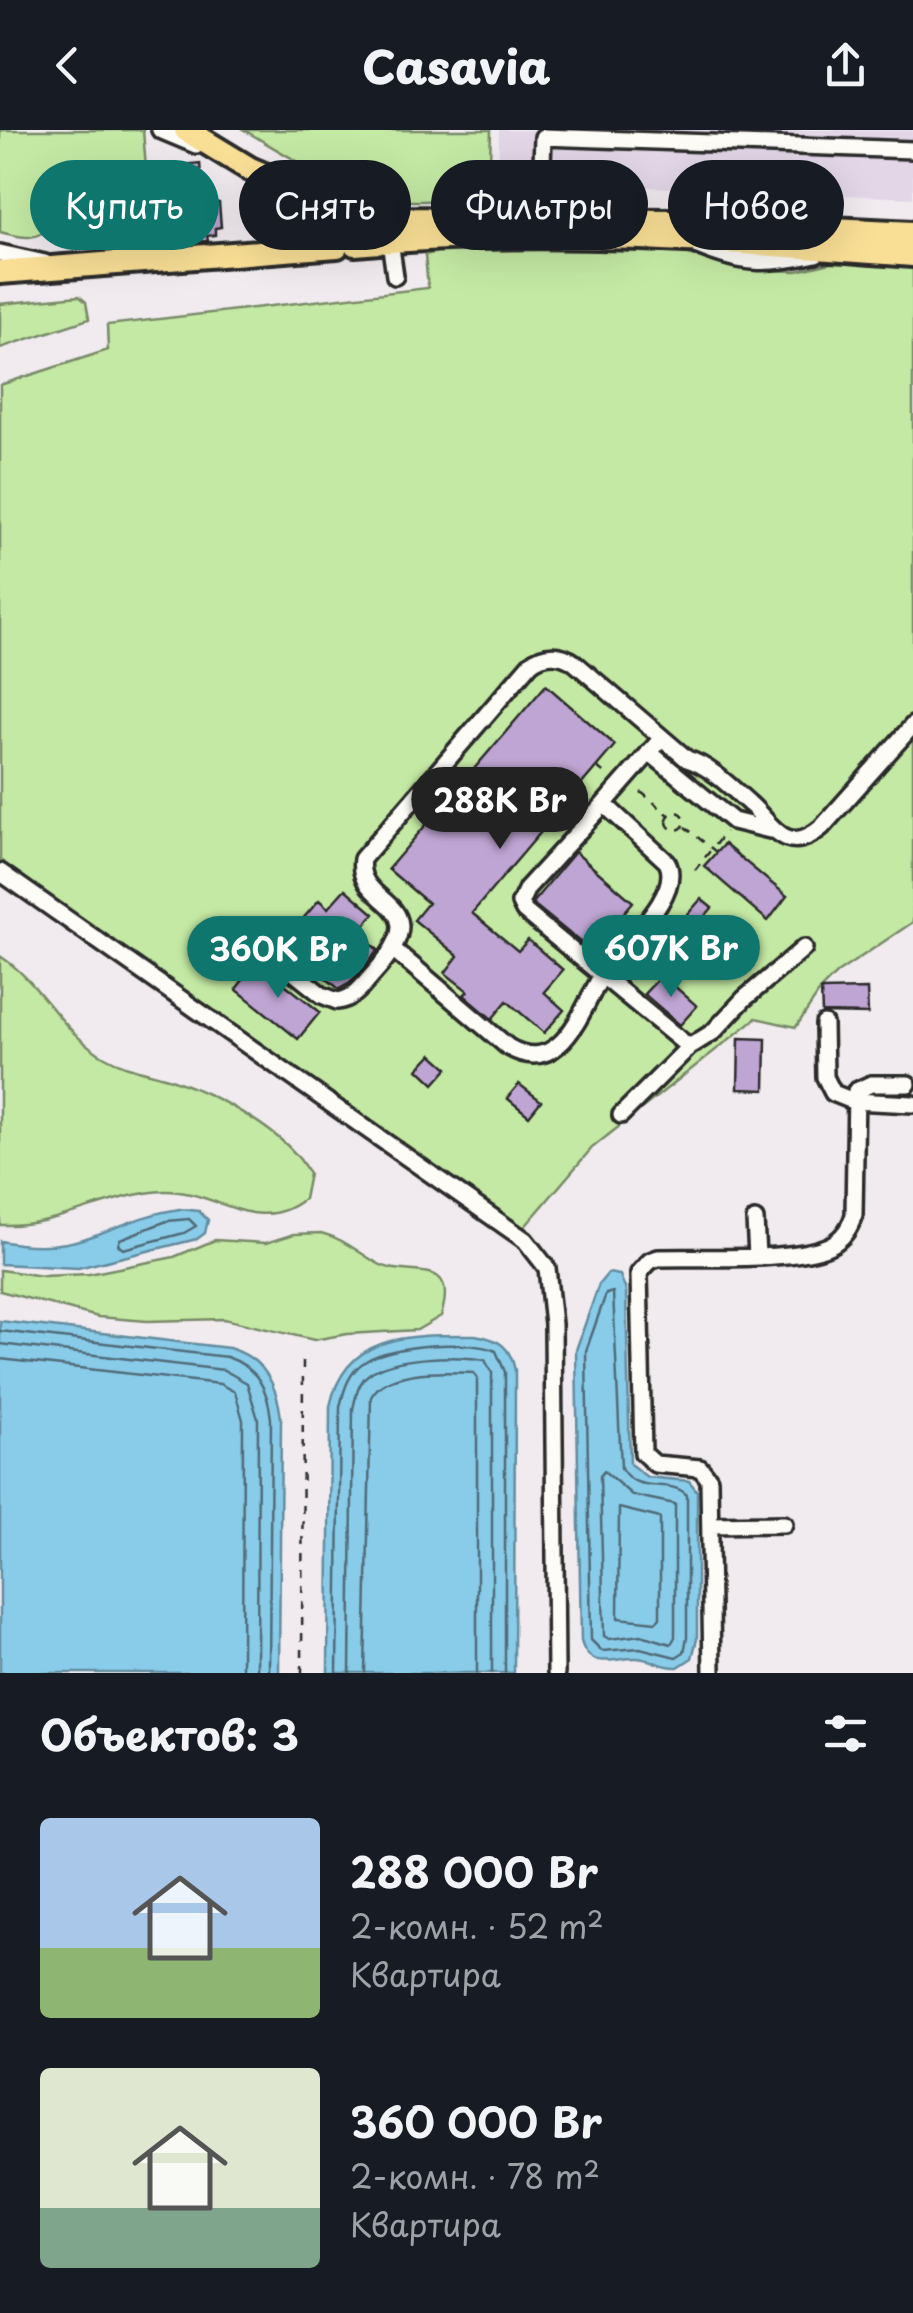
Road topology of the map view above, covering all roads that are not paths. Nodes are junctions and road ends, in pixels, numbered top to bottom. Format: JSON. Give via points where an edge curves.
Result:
{"nodes":[{"id":1,"x":160,"y":130,"type":"edge"},
{"id":2,"x":186,"y":130,"type":"edge"},
{"id":3,"x":543,"y":134,"type":"edge"},
{"id":4,"x":913,"y":150,"type":"edge"},
{"id":5,"x":542,"y":160,"type":"edge"},
{"id":6,"x":239,"y":162,"type":"edge"},
{"id":7,"x":239,"y":164,"type":"edge"},
{"id":8,"x":648,"y":223,"type":"edge"},
{"id":9,"x":913,"y":233,"type":"edge"},
{"id":10,"x":411,"y":240,"type":"edge"},
{"id":11,"x":281,"y":250,"type":"edge"},
{"id":12,"x":391,"y":250,"type":"edge"},
{"id":13,"x":0,"y":253,"type":"edge"},
{"id":14,"x":913,"y":254,"type":"edge"},
{"id":15,"x":62,"y":267,"type":"junction"},
{"id":16,"x":0,"y":272,"type":"edge"},
{"id":17,"x":395,"y":276,"type":"dead end"},
{"id":18,"x":913,"y":725,"type":"edge"},
{"id":19,"x":662,"y":738,"type":"junction"},
{"id":20,"x":650,"y":752,"type":"junction"},
{"id":21,"x":604,"y":804,"type":"junction"},
{"id":22,"x":770,"y":830,"type":"junction"},
{"id":23,"x":0,"y":872,"type":"edge"},
{"id":24,"x":804,"y":948,"type":"dead end"},
{"id":25,"x":394,"y":950,"type":"junction"},
{"id":26,"x":278,"y":960,"type":"dead end"},
{"id":27,"x":603,"y":974,"type":"junction"},
{"id":28,"x":824,"y":1024,"type":"dead end"},
{"id":29,"x":688,"y":1047,"type":"junction"},
{"id":30,"x":908,"y":1084,"type":"dead end"},
{"id":31,"x":853,"y":1101,"type":"junction"},
{"id":32,"x":913,"y":1104,"type":"edge"},
{"id":33,"x":621,"y":1115,"type":"dead end"},
{"id":34,"x":755,"y":1220,"type":"dead end"},
{"id":35,"x":757,"y":1254,"type":"junction"},
{"id":36,"x":784,"y":1524,"type":"dead end"},
{"id":37,"x":710,"y":1525,"type":"junction"},
{"id":38,"x":712,"y":1672,"type":"edge"},
{"id":39,"x":556,"y":1673,"type":"edge"}],
"edges":[{"from":1,"to":7,"type":"lane"},
{"from":2,"to":6,"type":"highway"},
{"from":3,"to":4,"type":"lane"},
{"from":3,"to":5,"type":"lane"},
{"from":8,"to":9,"type":"highway"},
{"from":10,"to":14,"type":"highway","via":[[690,242]]},
{"from":11,"to":15,"type":"highway"},
{"from":12,"to":17,"type":"lane"},
{"from":13,"to":15,"type":"lane"},
{"from":15,"to":16,"type":"highway"},
{"from":18,"to":22,"type":"lane","via":[[814,834],[796,838]]},
{"from":19,"to":20,"type":"lane"},
{"from":19,"to":22,"type":"lane","via":[[754,808]]},
{"from":19,"to":25,"type":"lane","via":[[570,659],[535,660],[362,859],[365,881],[398,919]]},
{"from":20,"to":21,"type":"lane"},
{"from":20,"to":22,"type":"lane","via":[[733,821]]},
{"from":21,"to":27,"type":"lane","via":[[667,862],[672,879]]},
{"from":21,"to":27,"type":"lane","via":[[520,903]]},
{"from":23,"to":39,"type":"lane","via":[[525,1240],[548,1268]]},
{"from":24,"to":29,"type":"lane"},
{"from":25,"to":26,"type":"lane","via":[[353,996],[337,1001]]},
{"from":25,"to":27,"type":"lane","via":[[527,1056],[562,1040],[586,1012]]},
{"from":27,"to":29,"type":"lane"},
{"from":28,"to":31,"type":"lane","via":[[828,1086]]},
{"from":29,"to":33,"type":"lane"},
{"from":30,"to":31,"type":"lane","via":[[865,1085]]},
{"from":31,"to":32,"type":"lane"},
{"from":31,"to":35,"type":"lane","via":[[856,1203],[850,1226],[824,1248]]},
{"from":34,"to":35,"type":"lane"},
{"from":35,"to":37,"type":"lane","via":[[658,1258],[639,1273],[640,1447],[655,1464],[705,1472]]},
{"from":36,"to":37,"type":"lane"},
{"from":37,"to":38,"type":"lane"}]}
